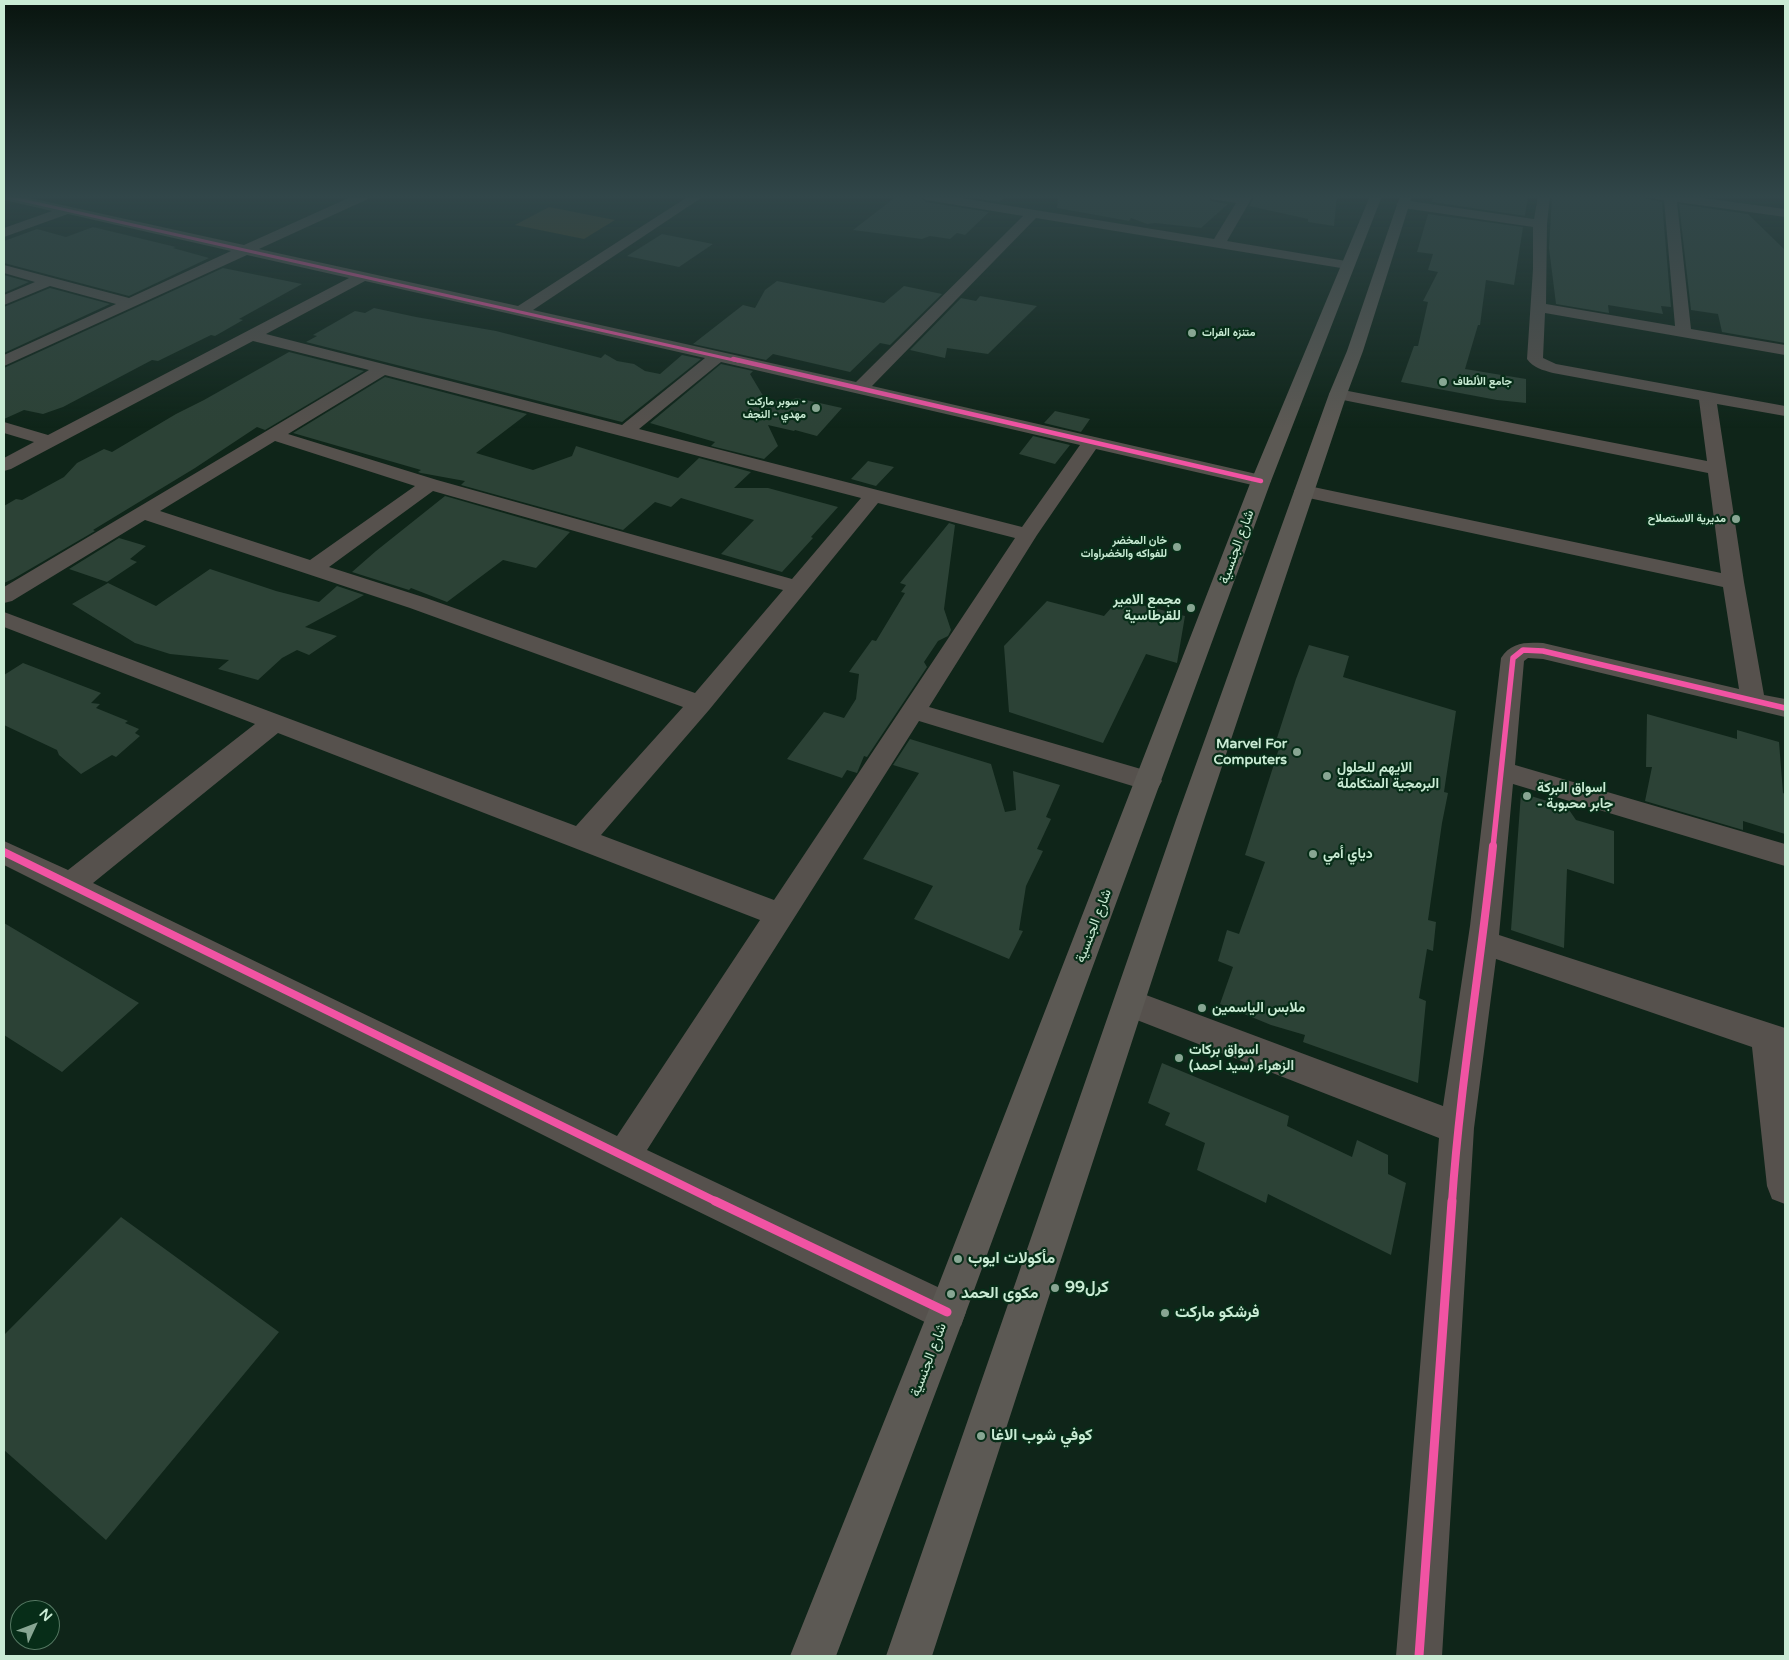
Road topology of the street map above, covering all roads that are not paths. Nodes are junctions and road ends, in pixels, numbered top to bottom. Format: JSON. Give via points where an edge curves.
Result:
{"nodes":[{"id":1,"x":21,"y":273,"type":"edge"},
{"id":2,"x":196,"y":273,"type":"edge"},
{"id":3,"x":353,"y":273,"type":"edge"},
{"id":4,"x":579,"y":273,"type":"edge"},
{"id":5,"x":973,"y":273,"type":"edge"},
{"id":6,"x":1344,"y":273,"type":"edge"},
{"id":7,"x":1380,"y":273,"type":"edge"},
{"id":8,"x":1540,"y":273,"type":"edge"},
{"id":9,"x":1675,"y":273,"type":"edge"},
{"id":10,"x":364,"y":276,"type":"junction"},
{"id":11,"x":49,"y":281,"type":"junction"},
{"id":12,"x":4,"y":300,"type":"edge"},
{"id":13,"x":131,"y":303,"type":"junction"},
{"id":14,"x":1537,"y":307,"type":"junction"},
{"id":15,"x":521,"y":311,"type":"junction"},
{"id":16,"x":1683,"y":331,"type":"junction"},
{"id":17,"x":252,"y":335,"type":"junction"},
{"id":18,"x":1785,"y":350,"type":"edge"},
{"id":19,"x":1313,"y":351,"type":"junction"},
{"id":20,"x":718,"y":356,"type":"junction"},
{"id":21,"x":4,"y":361,"type":"edge"},
{"id":22,"x":383,"y":369,"type":"junction"},
{"id":23,"x":1347,"y":371,"type":"junction"},
{"id":24,"x":859,"y":389,"type":"junction"},
{"id":25,"x":1707,"y":396,"type":"junction"},
{"id":26,"x":1785,"y":411,"type":"edge"},
{"id":27,"x":4,"y":427,"type":"edge"},
{"id":28,"x":627,"y":430,"type":"junction"},
{"id":29,"x":274,"y":436,"type":"junction"},
{"id":30,"x":50,"y":441,"type":"junction"},
{"id":31,"x":1091,"y":443,"type":"junction"},
{"id":32,"x":4,"y":465,"type":"edge"},
{"id":33,"x":1718,"y":469,"type":"junction"},
{"id":34,"x":1261,"y":481,"type":"junction"},
{"id":35,"x":430,"y":484,"type":"junction"},
{"id":36,"x":1304,"y":491,"type":"junction"},
{"id":37,"x":872,"y":496,"type":"junction"},
{"id":38,"x":144,"y":513,"type":"junction"},
{"id":39,"x":1027,"y":535,"type":"junction"},
{"id":40,"x":313,"y":568,"type":"junction"},
{"id":41,"x":1734,"y":582,"type":"junction"},
{"id":42,"x":798,"y":587,"type":"junction"},
{"id":43,"x":4,"y":596,"type":"edge"},
{"id":44,"x":4,"y":619,"type":"edge"},
{"id":45,"x":1753,"y":700,"type":"junction"},
{"id":46,"x":700,"y":704,"type":"junction"},
{"id":47,"x":1785,"y":708,"type":"edge"},
{"id":48,"x":914,"y":711,"type":"junction"},
{"id":49,"x":275,"y":722,"type":"junction"},
{"id":50,"x":1501,"y":771,"type":"junction"},
{"id":51,"x":1149,"y":781,"type":"junction"},
{"id":52,"x":581,"y":839,"type":"junction"},
{"id":53,"x":4,"y":852,"type":"edge"},
{"id":54,"x":1785,"y":855,"type":"edge"},
{"id":55,"x":70,"y":885,"type":"junction"},
{"id":56,"x":781,"y":915,"type":"junction"},
{"id":57,"x":1482,"y":942,"type":"junction"},
{"id":58,"x":1130,"y":1004,"type":"junction"},
{"id":59,"x":1776,"y":1040,"type":"edge"},
{"id":60,"x":1456,"y":1128,"type":"junction"},
{"id":61,"x":623,"y":1157,"type":"junction"},
{"id":62,"x":1785,"y":1186,"type":"edge"},
{"id":63,"x":947,"y":1312,"type":"junction"},
{"id":64,"x":813,"y":1656,"type":"edge"},
{"id":65,"x":909,"y":1656,"type":"edge"},
{"id":66,"x":1419,"y":1656,"type":"edge"}],
"edges":[{"from":1,"to":11,"type":"street"},
{"from":2,"to":13,"type":"street"},
{"from":3,"to":10,"type":"street"},
{"from":4,"to":15,"type":"street"},
{"from":5,"to":24,"type":"street"},
{"from":6,"to":19,"type":"main road","name":"شارع الجنسية"},
{"from":7,"to":23,"type":"main road"},
{"from":8,"to":14,"type":"street"},
{"from":9,"to":16,"type":"street"},
{"from":10,"to":15,"type":"street"},
{"from":10,"to":17,"type":"street"},
{"from":11,"to":12,"type":"street"},
{"from":11,"to":13,"type":"street"},
{"from":13,"to":21,"type":"street"},
{"from":14,"to":16,"type":"street"},
{"from":14,"to":25,"type":"street","via":[[1535,359],[1542,364]]},
{"from":15,"to":20,"type":"street"},
{"from":16,"to":18,"type":"street"},
{"from":17,"to":22,"type":"street"},
{"from":17,"to":30,"type":"street"},
{"from":19,"to":23,"type":"main road"},
{"from":19,"to":34,"type":"main road","name":"شارع الجنسية"},
{"from":20,"to":24,"type":"street"},
{"from":20,"to":28,"type":"street"},
{"from":22,"to":28,"type":"street"},
{"from":22,"to":29,"type":"street"},
{"from":23,"to":33,"type":"street"},
{"from":23,"to":36,"type":"main road"},
{"from":24,"to":31,"type":"street"},
{"from":25,"to":26,"type":"street"},
{"from":25,"to":33,"type":"street"},
{"from":27,"to":30,"type":"street"},
{"from":28,"to":37,"type":"street"},
{"from":29,"to":35,"type":"street"},
{"from":29,"to":38,"type":"street"},
{"from":30,"to":32,"type":"street"},
{"from":31,"to":34,"type":"street"},
{"from":31,"to":39,"type":"street"},
{"from":33,"to":41,"type":"street"},
{"from":34,"to":51,"type":"main road","name":"شارع الجنسية"},
{"from":35,"to":40,"type":"street"},
{"from":35,"to":42,"type":"street"},
{"from":36,"to":41,"type":"street"},
{"from":36,"to":58,"type":"main road"},
{"from":37,"to":39,"type":"street"},
{"from":37,"to":42,"type":"street"},
{"from":38,"to":40,"type":"street"},
{"from":38,"to":43,"type":"street"},
{"from":39,"to":48,"type":"street"},
{"from":40,"to":46,"type":"street"},
{"from":41,"to":45,"type":"street"},
{"from":42,"to":46,"type":"street"},
{"from":44,"to":49,"type":"street"},
{"from":45,"to":47,"type":"street"},
{"from":45,"to":50,"type":"street","via":[[1543,651],[1523,650],[1513,658]]},
{"from":46,"to":52,"type":"street"},
{"from":48,"to":51,"type":"street"},
{"from":48,"to":56,"type":"street"},
{"from":49,"to":52,"type":"street"},
{"from":49,"to":55,"type":"street"},
{"from":50,"to":54,"type":"street"},
{"from":50,"to":57,"type":"street"},
{"from":51,"to":63,"type":"main road","name":"شارع الجنسية"},
{"from":52,"to":56,"type":"street"},
{"from":53,"to":55,"type":"street"},
{"from":55,"to":61,"type":"street"},
{"from":56,"to":61,"type":"street"},
{"from":57,"to":59,"type":"street"},
{"from":57,"to":60,"type":"street"},
{"from":58,"to":60,"type":"street"},
{"from":58,"to":65,"type":"main road"},
{"from":59,"to":62,"type":"street"},
{"from":60,"to":66,"type":"street"},
{"from":61,"to":63,"type":"street"},
{"from":63,"to":64,"type":"main road","name":"شارع الجنسية"}]}
